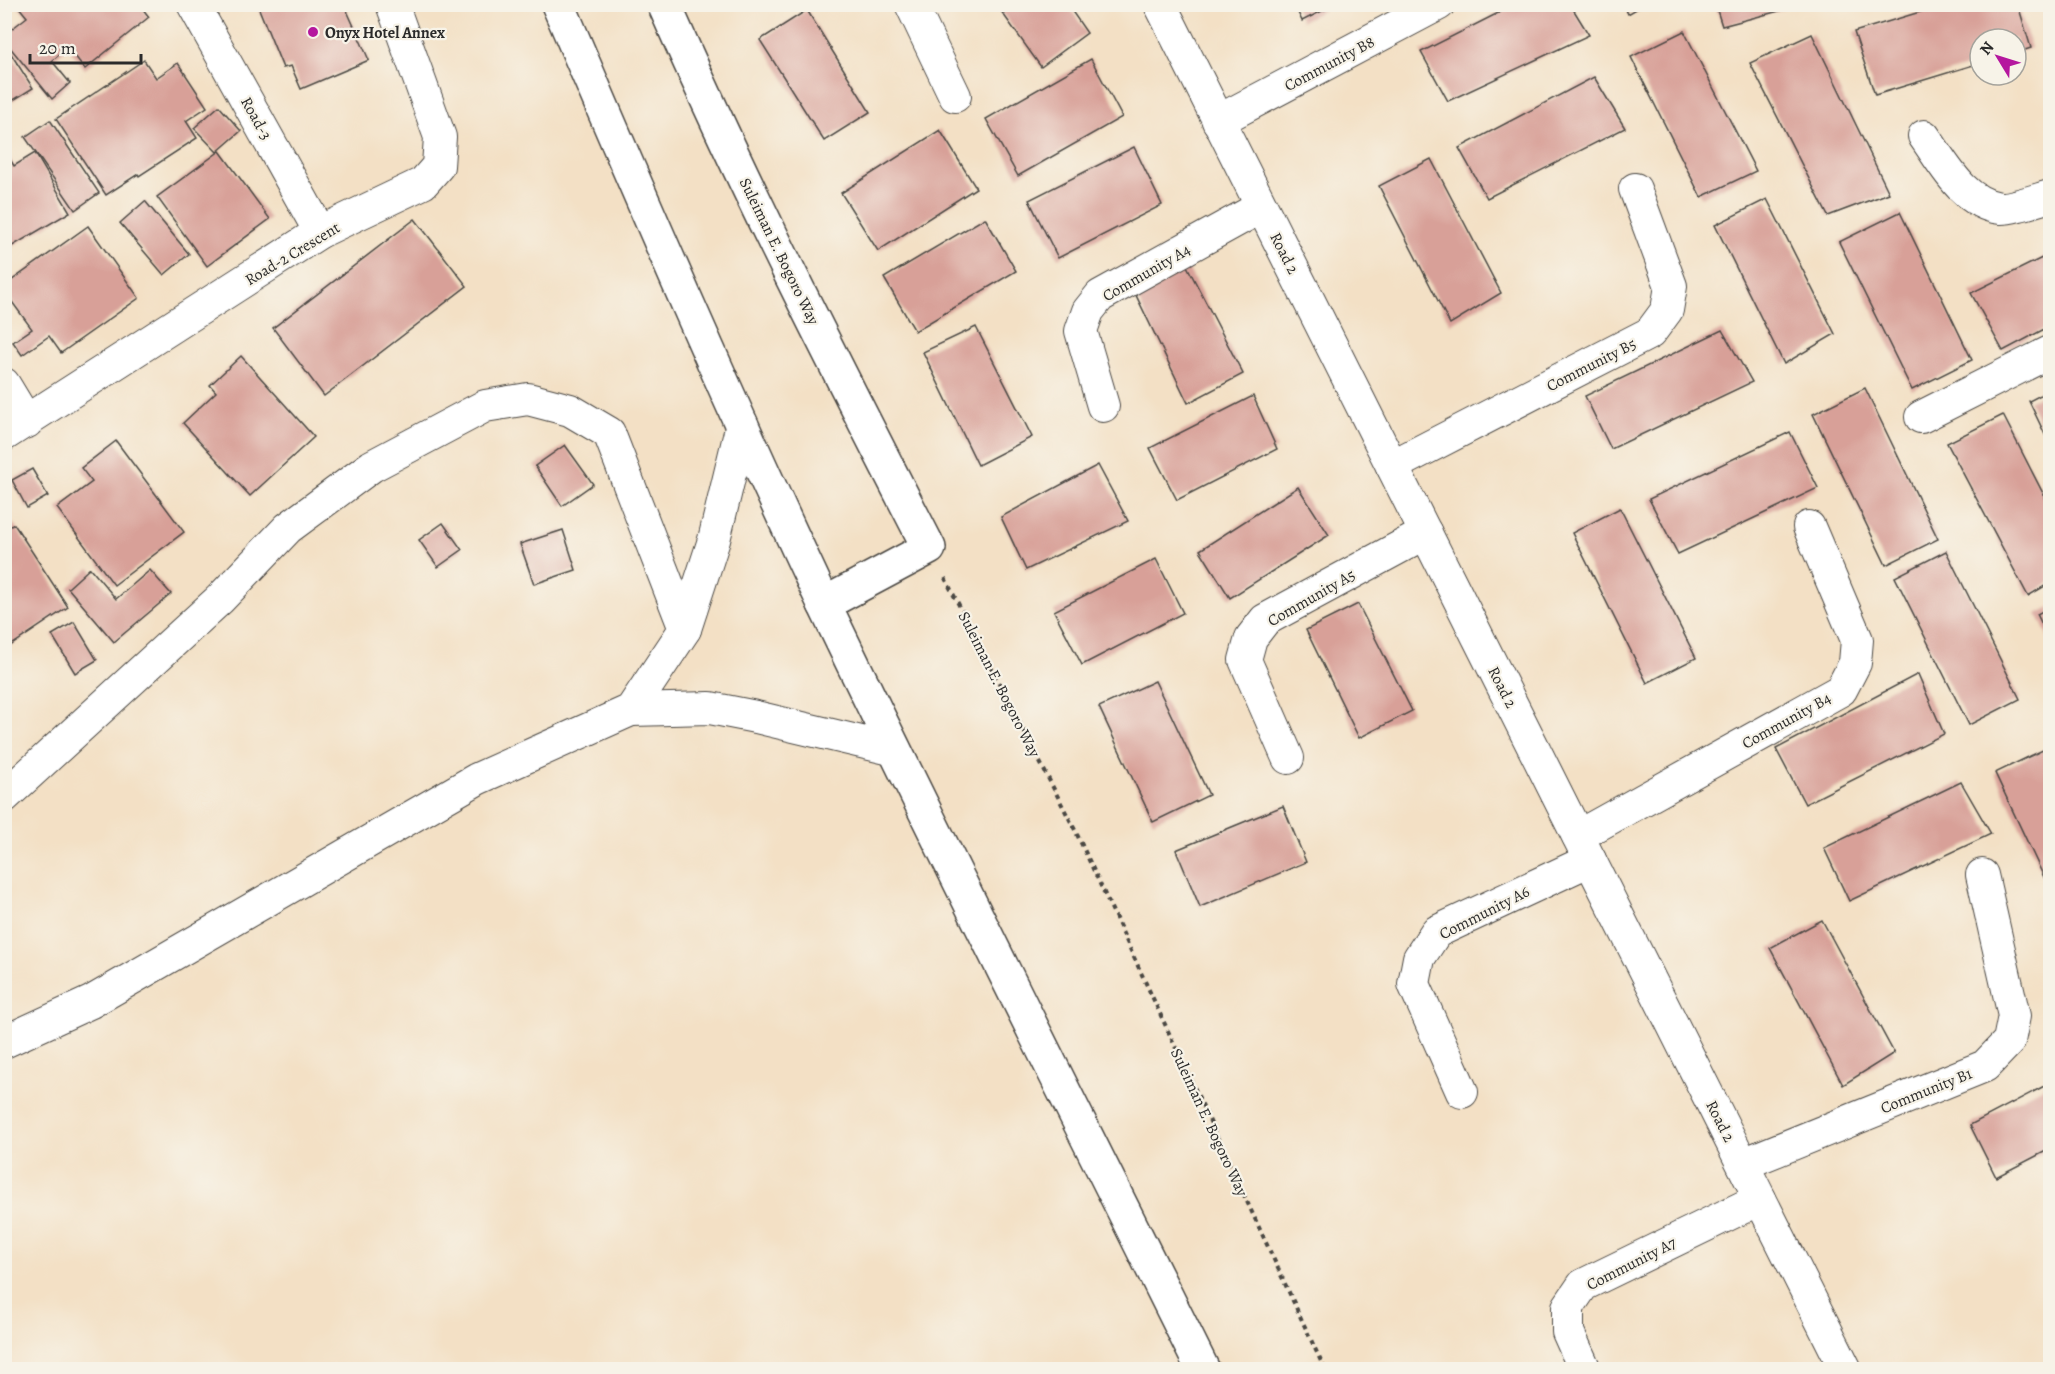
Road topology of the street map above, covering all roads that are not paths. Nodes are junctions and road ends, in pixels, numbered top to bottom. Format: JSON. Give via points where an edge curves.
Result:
{"nodes":[{"id":1,"x":193,"y":4,"type":"edge"},
{"id":2,"x":392,"y":4,"type":"edge"},
{"id":3,"x":558,"y":4,"type":"edge"},
{"id":4,"x":664,"y":4,"type":"edge"},
{"id":5,"x":911,"y":4,"type":"edge"},
{"id":6,"x":1160,"y":4,"type":"edge"},
{"id":7,"x":1439,"y":4,"type":"edge"},
{"id":8,"x":955,"y":96,"type":"dead end"},
{"id":9,"x":1218,"y":121,"type":"junction"},
{"id":10,"x":1924,"y":136,"type":"dead end"},
{"id":11,"x":1635,"y":189,"type":"dead end"},
{"id":12,"x":2050,"y":196,"type":"edge"},
{"id":13,"x":1261,"y":207,"type":"junction"},
{"id":14,"x":320,"y":232,"type":"junction"},
{"id":15,"x":2050,"y":352,"type":"edge"},
{"id":16,"x":4,"y":384,"type":"edge"},
{"id":17,"x":1103,"y":406,"type":"dead end"},
{"id":18,"x":1921,"y":417,"type":"dead end"},
{"id":19,"x":742,"y":424,"type":"junction"},
{"id":20,"x":16,"y":429,"type":"edge"},
{"id":21,"x":1392,"y":466,"type":"junction"},
{"id":22,"x":1809,"y":527,"type":"dead end"},
{"id":23,"x":1426,"y":533,"type":"junction"},
{"id":24,"x":824,"y":604,"type":"junction"},
{"id":25,"x":685,"y":628,"type":"junction"},
{"id":26,"x":631,"y":710,"type":"junction"},
{"id":27,"x":895,"y":750,"type":"junction"},
{"id":28,"x":1288,"y":758,"type":"dead end"},
{"id":29,"x":4,"y":797,"type":"edge"},
{"id":30,"x":1584,"y":848,"type":"junction"},
{"id":31,"x":1982,"y":875,"type":"dead end"},
{"id":32,"x":4,"y":1042,"type":"edge"},
{"id":33,"x":1462,"y":1092,"type":"dead end"},
{"id":34,"x":1743,"y":1164,"type":"junction"},
{"id":35,"x":1761,"y":1199,"type":"junction"},
{"id":36,"x":1203,"y":1370,"type":"edge"},
{"id":37,"x":1585,"y":1370,"type":"edge"},
{"id":38,"x":1846,"y":1370,"type":"edge"}],
"edges":[{"from":1,"to":14,"type":"street","name":"Road-3"},
{"from":2,"to":14,"type":"street","name":"Road-2 Crescent","via":[[440,137],[438,165],[423,183]]},
{"from":3,"to":19,"type":"main road"},
{"from":4,"to":24,"type":"main road","name":"Suleiman E. Bogoro Way","via":[[762,215],[929,548]]},
{"from":5,"to":8,"type":"street"},
{"from":6,"to":9,"type":"street","name":"Road 2"},
{"from":7,"to":9,"type":"street","name":"Community B8"},
{"from":9,"to":13,"type":"street","name":"Road 2"},
{"from":10,"to":12,"type":"street","via":[[1963,190],[1981,201],[2002,208]]},
{"from":11,"to":21,"type":"street","name":"Community B5","via":[[1671,286],[1667,310],[1650,333]]},
{"from":13,"to":17,"type":"street","name":"Community A4","via":[[1100,296],[1088,311],[1081,331]]},
{"from":13,"to":21,"type":"street","name":"Road 2"},
{"from":14,"to":20,"type":"street","name":"Road-2 Crescent"},
{"from":15,"to":18,"type":"street"},
{"from":16,"to":20,"type":"street"},
{"from":19,"to":24,"type":"main road"},
{"from":19,"to":25,"type":"street","via":[[714,540]]},
{"from":21,"to":23,"type":"street","name":"Road 2"},
{"from":22,"to":30,"type":"street","name":"Community B4","via":[[1857,640],[1855,663],[1841,690]]},
{"from":23,"to":28,"type":"street","name":"Community A5","via":[[1265,620],[1251,638],[1245,660]]},
{"from":23,"to":30,"type":"street","name":"Road 2"},
{"from":24,"to":27,"type":"main road"},
{"from":25,"to":26,"type":"street"},
{"from":25,"to":29,"type":"street","via":[[609,433],[570,410],[528,399],[485,406],[372,466],[288,528],[220,599]]},
{"from":26,"to":27,"type":"street","via":[[710,708]]},
{"from":26,"to":32,"type":"street","via":[[477,779],[91,1002]]},
{"from":27,"to":36,"type":"main road"},
{"from":30,"to":33,"type":"street","name":"Community A6","via":[[1436,932],[1419,958],[1414,984]]},
{"from":30,"to":34,"type":"street","name":"Road 2"},
{"from":31,"to":34,"type":"street","name":"Community B1","via":[[2014,1016],[2009,1041],[1985,1066]]},
{"from":34,"to":35,"type":"street","name":"Road 2"},
{"from":35,"to":37,"type":"street","name":"Community A7","via":[[1583,1285],[1568,1307],[1568,1332]]},
{"from":35,"to":38,"type":"street","name":"Road 2"}]}
